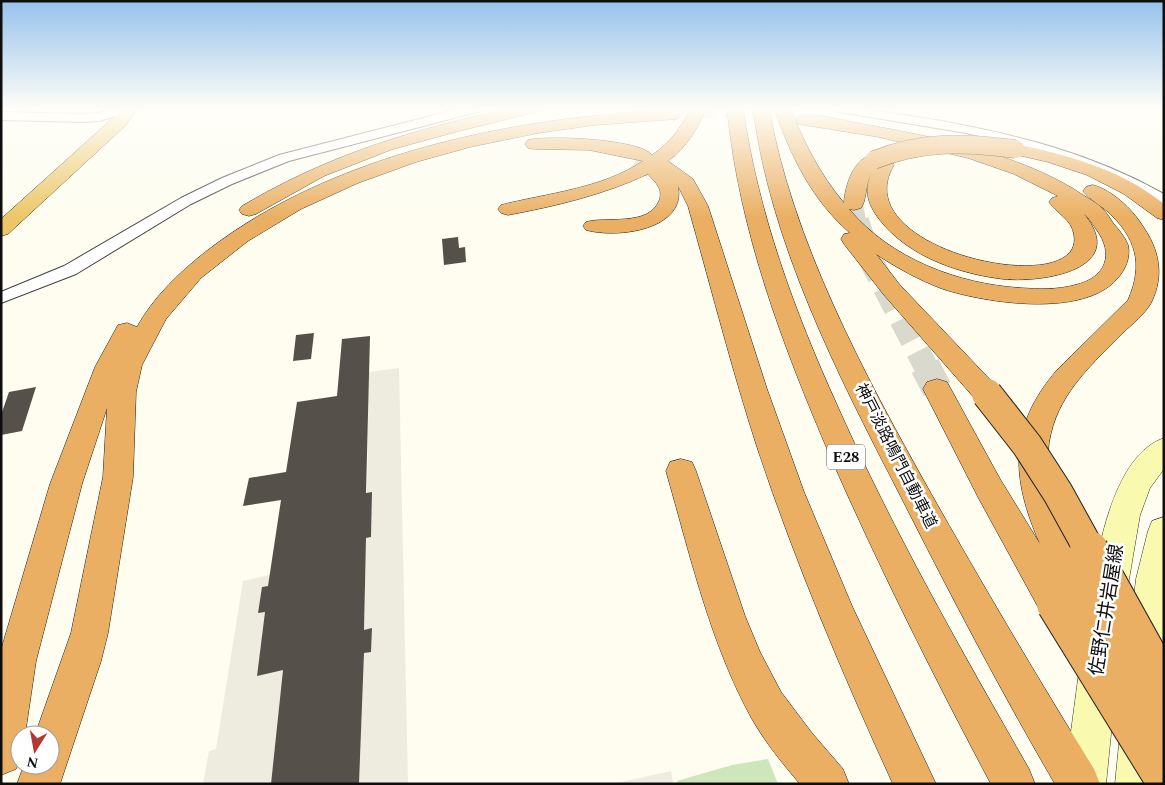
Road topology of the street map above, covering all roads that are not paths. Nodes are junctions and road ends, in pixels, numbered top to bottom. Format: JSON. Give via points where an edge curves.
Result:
{"nodes":[{"id":1,"x":94,"y":145,"type":"edge"},
{"id":2,"x":335,"y":145,"type":"edge"},
{"id":3,"x":390,"y":145,"type":"edge"},
{"id":4,"x":457,"y":145,"type":"edge"},
{"id":5,"x":528,"y":145,"type":"edge"},
{"id":6,"x":597,"y":145,"type":"edge"},
{"id":7,"x":677,"y":145,"type":"edge"},
{"id":8,"x":740,"y":145,"type":"edge"},
{"id":9,"x":768,"y":145,"type":"edge"},
{"id":10,"x":797,"y":145,"type":"edge"},
{"id":11,"x":931,"y":145,"type":"edge"},
{"id":12,"x":936,"y":145,"type":"edge"},
{"id":13,"x":936,"y":145,"type":"edge"},
{"id":14,"x":976,"y":145,"type":"edge"},
{"id":15,"x":976,"y":145,"type":"edge"},
{"id":16,"x":1030,"y":145,"type":"edge"},
{"id":17,"x":880,"y":162,"type":"junction"},
{"id":18,"x":650,"y":164,"type":"junction"},
{"id":19,"x":814,"y":179,"type":"junction"},
{"id":20,"x":1164,"y":200,"type":"edge"},
{"id":21,"x":854,"y":204,"type":"tunnel mouth"},
{"id":22,"x":508,"y":209,"type":"dead end"},
{"id":23,"x":1164,"y":214,"type":"edge"},
{"id":24,"x":593,"y":226,"type":"dead end"},
{"id":25,"x":1,"y":230,"type":"edge"},
{"id":26,"x":225,"y":239,"type":"junction"},
{"id":27,"x":1,"y":298,"type":"edge"},
{"id":28,"x":937,"y":389,"type":"tunnel mouth"},
{"id":29,"x":1164,"y":450,"type":"edge"},
{"id":30,"x":681,"y":472,"type":"dead end"},
{"id":31,"x":1164,"y":532,"type":"edge"},
{"id":32,"x":1064,"y":590,"type":"junction"},
{"id":33,"x":1164,"y":685,"type":"edge"},
{"id":34,"x":59,"y":725,"type":"edge"},
{"id":35,"x":1164,"y":744,"type":"edge"},
{"id":36,"x":1,"y":754,"type":"edge"},
{"id":37,"x":1164,"y":779,"type":"edge"},
{"id":38,"x":828,"y":784,"type":"edge"},
{"id":39,"x":915,"y":784,"type":"edge"},
{"id":40,"x":1014,"y":784,"type":"edge"},
{"id":41,"x":1079,"y":784,"type":"edge"},
{"id":42,"x":1084,"y":784,"type":"edge"},
{"id":43,"x":1136,"y":784,"type":"edge"}],
"edges":[{"from":1,"to":25,"type":"highway"},
{"from":2,"to":27,"type":"street","via":[[284,158],[186,201],[70,270]]},
{"from":3,"to":26,"type":"highway","via":[[313,174],[271,196]]},
{"from":4,"to":26,"type":"highway","via":[[340,183]]},
{"from":5,"to":26,"type":"highway","via":[[437,162],[369,182]]},
{"from":6,"to":18,"type":"highway","via":[[619,148]]},
{"from":7,"to":22,"type":"highway","via":[[638,171],[584,192]]},
{"from":8,"to":40,"type":"highway","number":"E28","via":[[752,208],[768,262],[830,422],[887,545]]},
{"from":9,"to":41,"type":"highway","name":"神戸淡路鳴門自動車道","number":"E28","via":[[805,265],[834,335],[937,535]]},
{"from":10,"to":19,"type":"highway","via":[[797,151]]},
{"from":11,"to":17,"type":"highway","via":[[995,168],[1066,206],[1081,224],[1087,242],[1085,250],[1070,264],[1044,272],[1006,271],[948,258],[899,230],[882,209],[876,189]]},
{"from":12,"to":19,"type":"highway","via":[[1017,170],[1083,204],[1104,222],[1116,243],[1117,263],[1111,273],[1089,288],[1053,296],[992,293],[941,280],[903,264],[876,246]]},
{"from":13,"to":17,"type":"highway","bridge":true},
{"from":14,"to":32,"type":"highway","via":[[1035,162],[1102,197],[1143,239],[1152,260],[1152,271],[1139,302],[1057,389],[1038,422],[1032,463]]},
{"from":15,"to":23,"type":"highway","bridge":true,"via":[[1051,157],[1102,176],[1144,198]]},
{"from":16,"to":20,"type":"street","via":[[1062,152],[1124,176]]},
{"from":17,"to":21,"type":"highway","via":[[860,175]]},
{"from":18,"to":24,"type":"highway","via":[[666,181],[671,193],[662,213],[636,223]]},
{"from":18,"to":39,"type":"highway","via":[[686,183],[698,206],[780,468],[861,668]]},
{"from":19,"to":33,"type":"highway","bridge":true,"via":[[876,272],[987,394],[1027,445],[1058,493]]},
{"from":26,"to":34,"type":"highway","via":[[151,323],[129,365],[121,396],[118,473],[86,646]]},
{"from":26,"to":36,"type":"highway","via":[[177,270],[143,307],[108,366],[66,484],[17,661]]},
{"from":28,"to":32,"type":"highway","via":[[989,488]]},
{"from":29,"to":42,"type":"main road","name":"佐野仁井岩屋線","via":[[1153,459],[1129,496],[1114,554]]},
{"from":30,"to":38,"type":"highway","via":[[746,665],[767,706]]},
{"from":31,"to":43,"type":"main road","via":[[1153,578]]},
{"from":32,"to":35,"type":"highway","bridge":true},
{"from":32,"to":37,"type":"highway","bridge":true}]}
